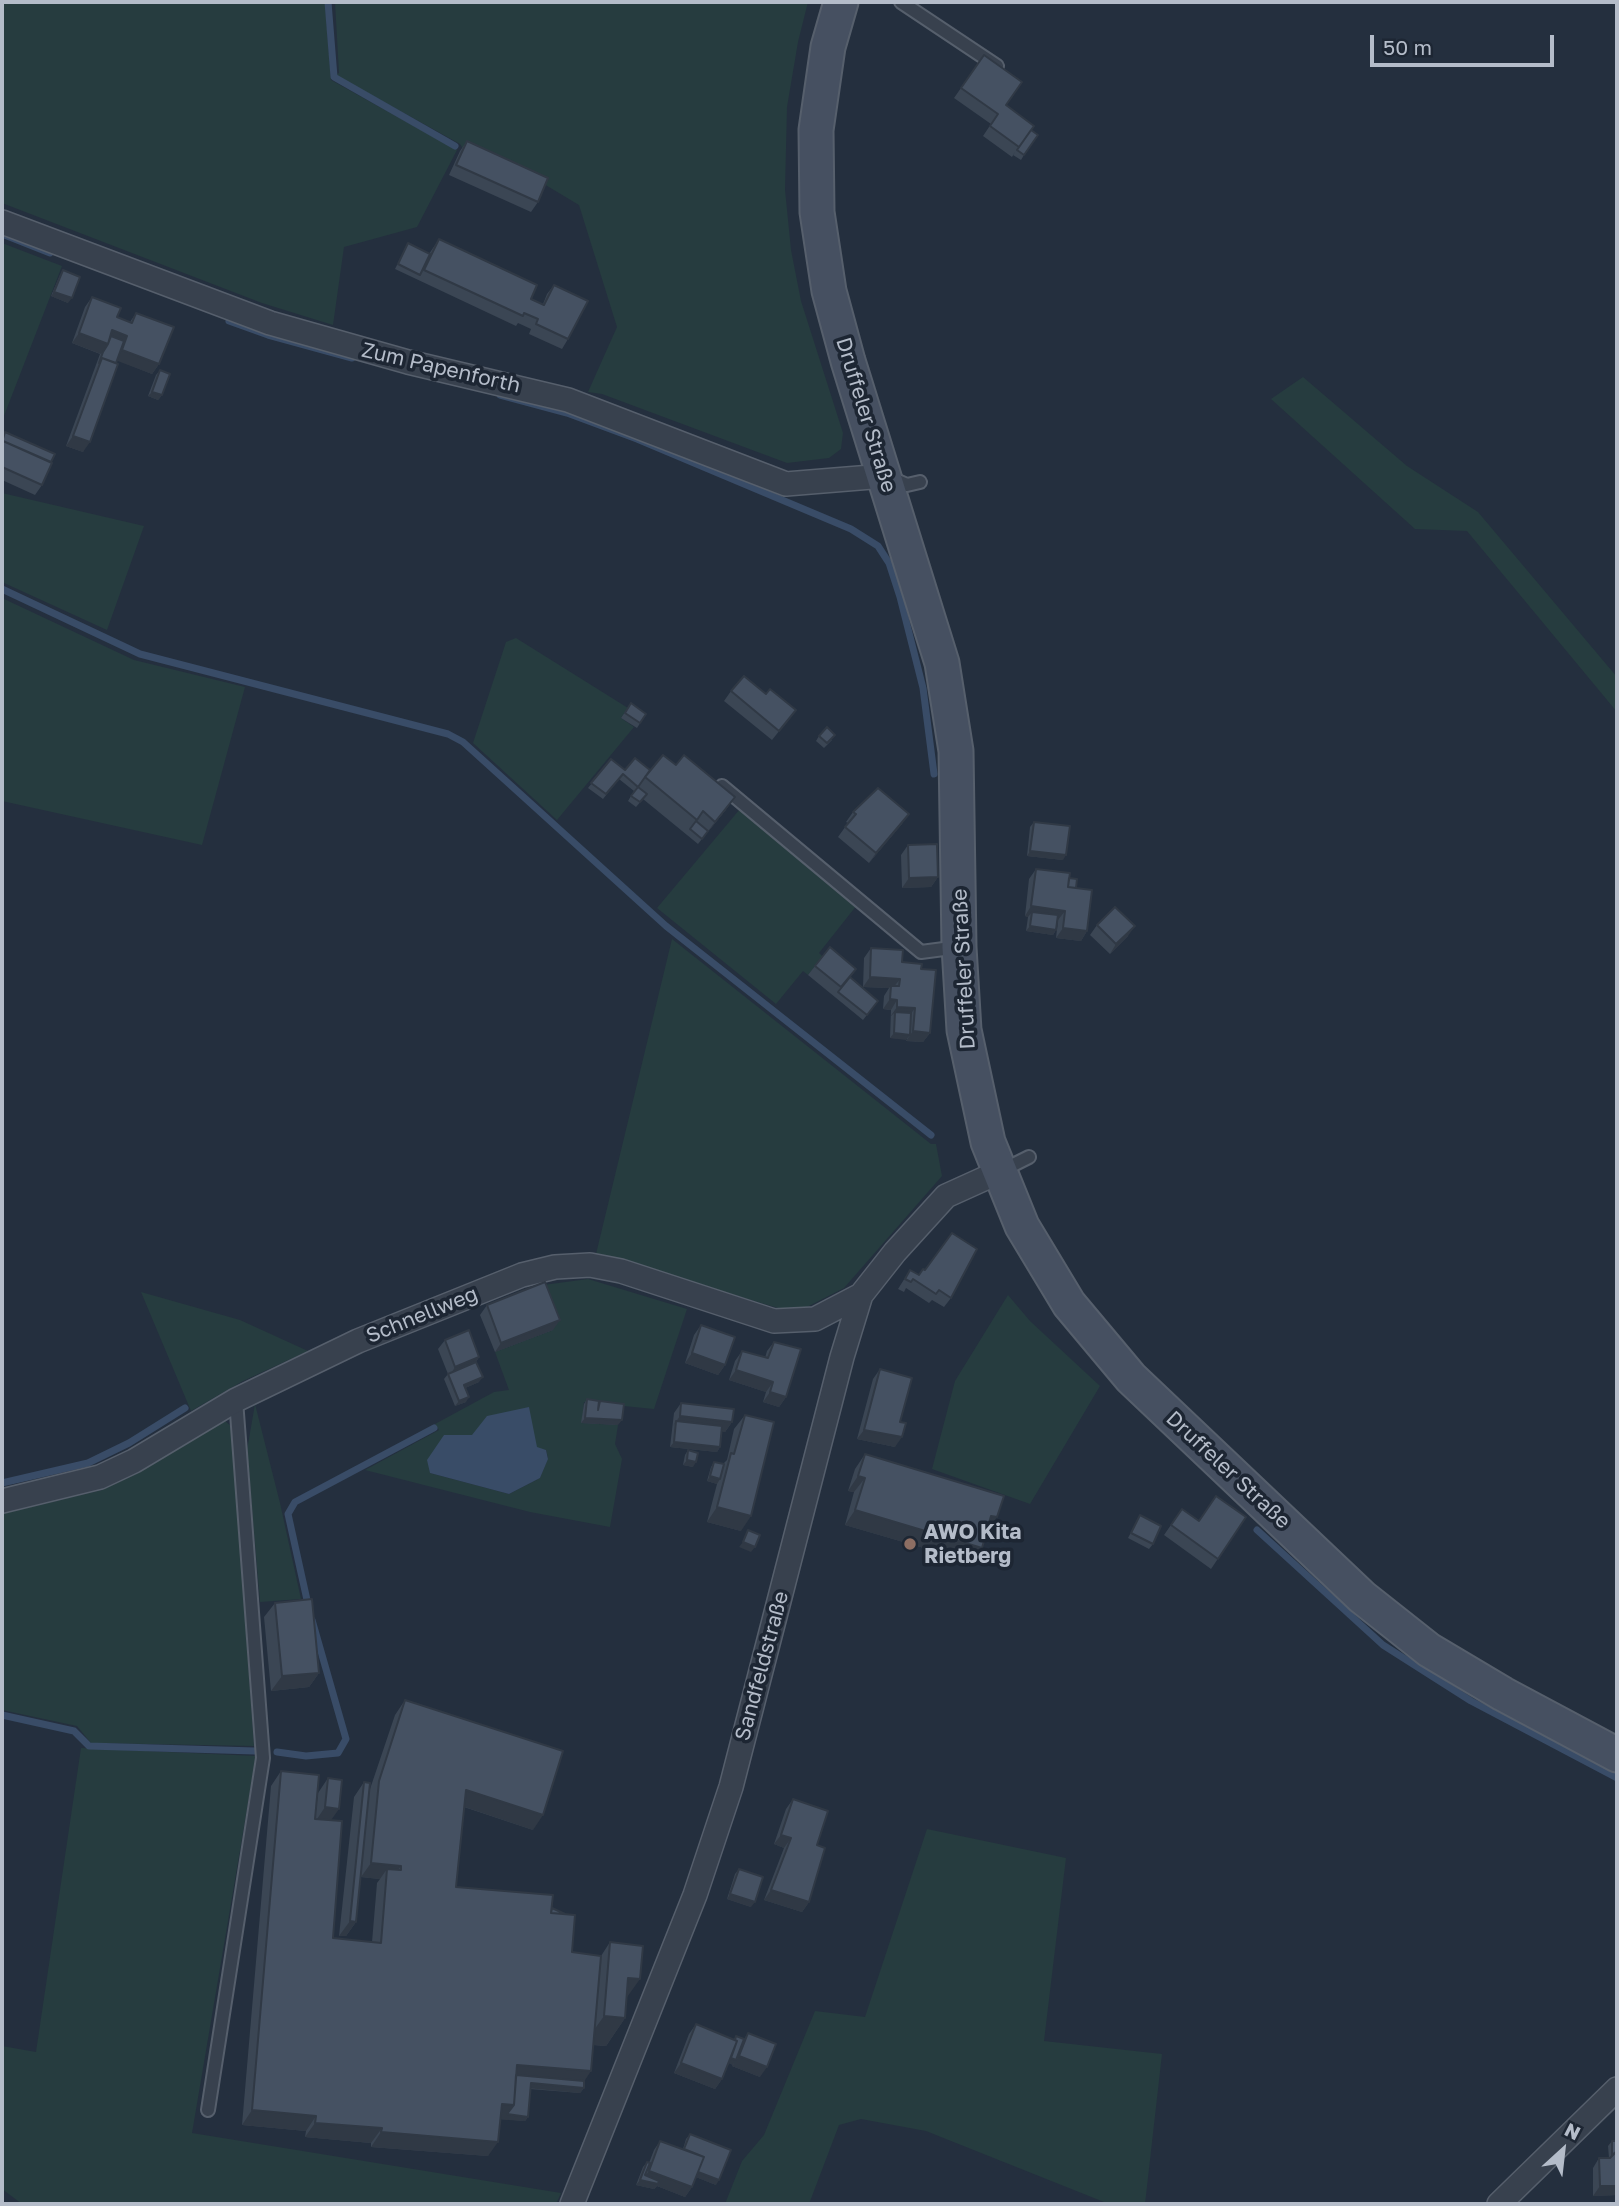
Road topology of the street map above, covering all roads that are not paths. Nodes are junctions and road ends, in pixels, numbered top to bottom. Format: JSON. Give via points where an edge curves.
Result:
{"nodes":[{"id":1,"x":841,"y":2,"type":"edge"},
{"id":2,"x":901,"y":2,"type":"edge"},
{"id":3,"x":1003,"y":70,"type":"edge"},
{"id":4,"x":2,"y":222,"type":"edge"},
{"id":5,"x":884,"y":476,"type":"junction"},
{"id":6,"x":920,"y":482,"type":"dead end"},
{"id":7,"x":719,"y":783,"type":"edge"},
{"id":8,"x":959,"y":947,"type":"junction"},
{"id":9,"x":1029,"y":1157,"type":"dead end"},
{"id":10,"x":999,"y":1172,"type":"junction"},
{"id":11,"x":861,"y":1296,"type":"junction"},
{"id":12,"x":236,"y":1399,"type":"junction"},
{"id":13,"x":2,"y":1501,"type":"edge"},
{"id":14,"x":1617,"y":1755,"type":"edge"},
{"id":15,"x":1617,"y":2089,"type":"edge"},
{"id":16,"x":208,"y":2110,"type":"dead end"},
{"id":17,"x":572,"y":2204,"type":"edge"},
{"id":18,"x":1499,"y":2204,"type":"edge"}],
"edges":[{"from":1,"to":5,"type":"street","name":"Druffeler Straße","via":[[828,47],[816,130],[817,212],[829,291]]},
{"from":2,"to":3,"type":"lane"},
{"from":4,"to":5,"type":"street","name":"Zum Papenforth","via":[[270,323],[568,400],[786,484]]},
{"from":5,"to":6,"type":"lane","via":[[907,485]]},
{"from":5,"to":8,"type":"street","name":"Druffeler Straße","via":[[942,663],[956,751]]},
{"from":7,"to":8,"type":"lane","via":[[921,952]]},
{"from":8,"to":10,"type":"street","name":"Druffeler Straße","via":[[964,1030],[977,1100]]},
{"from":9,"to":10,"type":"lane"},
{"from":10,"to":11,"type":"street","name":"Sandfeldstraße","via":[[946,1196]]},
{"from":10,"to":14,"type":"street","name":"Druffeler Straße","via":[[1044,1265],[1093,1335],[1131,1378],[1362,1597],[1429,1650]]},
{"from":11,"to":12,"type":"street","name":"Schnellweg","via":[[815,1319],[774,1321],[621,1271],[590,1265],[555,1267],[522,1275],[358,1341]]},
{"from":11,"to":17,"type":"street","name":"Sandfeldstraße","via":[[731,1787],[695,1895]]},
{"from":12,"to":13,"type":"street","name":"Schnellweg","via":[[100,1477]]},
{"from":12,"to":16,"type":"lane","via":[[263,1758]]},
{"from":15,"to":18,"type":"street"}]}
